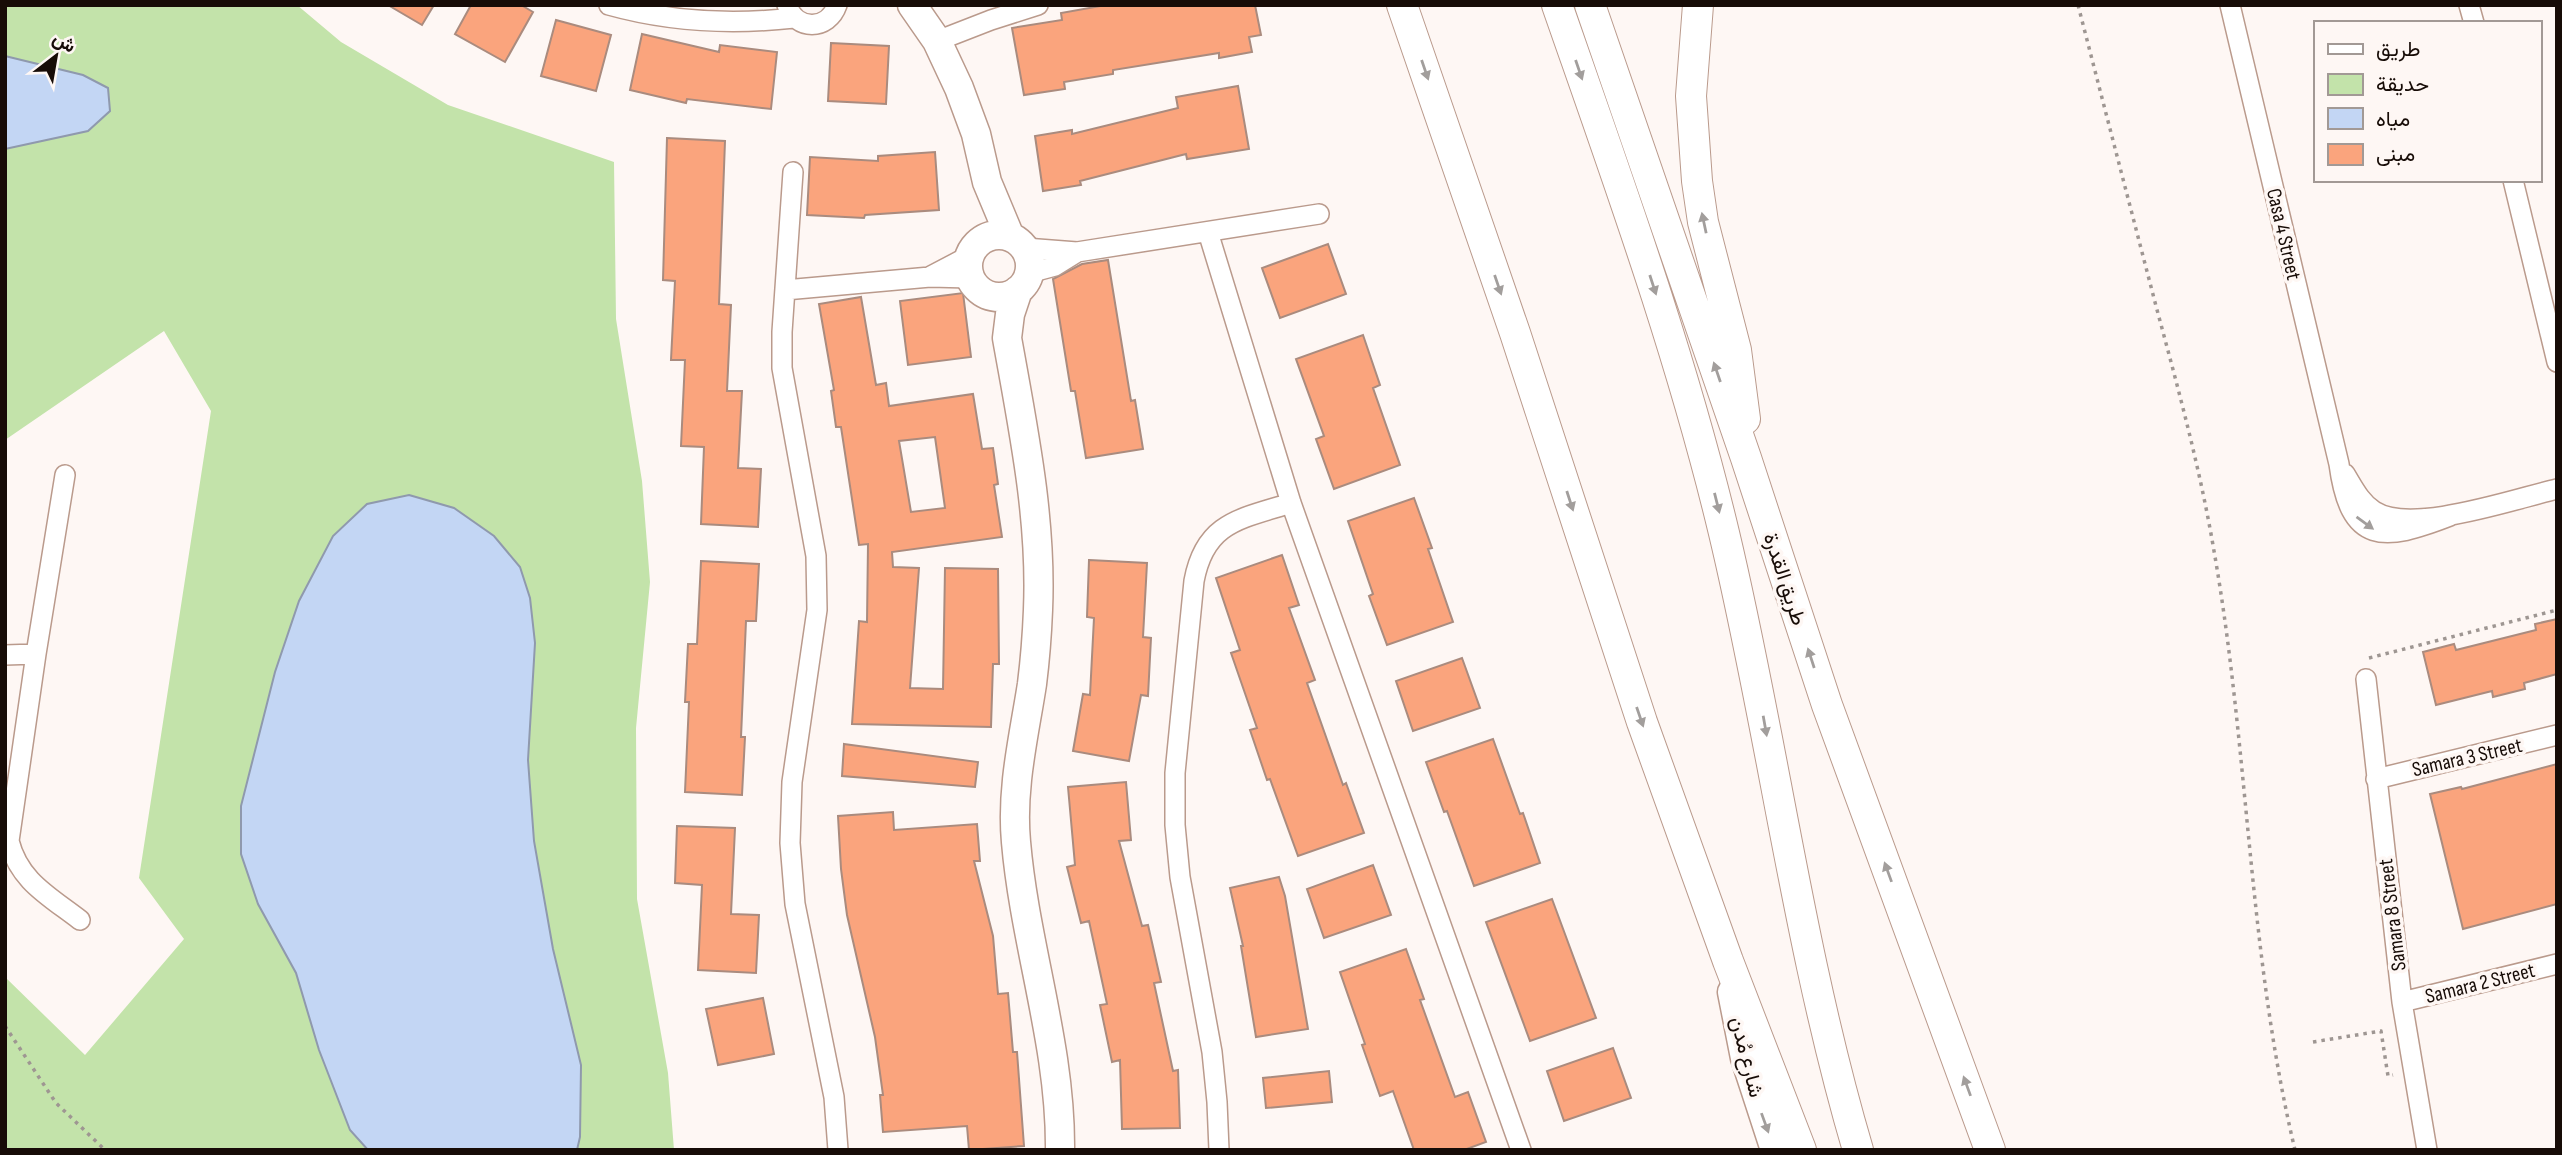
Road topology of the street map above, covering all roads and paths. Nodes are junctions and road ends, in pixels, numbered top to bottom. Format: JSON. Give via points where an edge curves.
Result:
{"nodes":[{"id":1,"x":609,"y":5,"type":"edge"},
{"id":2,"x":837,"y":5,"type":"edge"},
{"id":3,"x":912,"y":5,"type":"edge"},
{"id":4,"x":1038,"y":5,"type":"edge"},
{"id":5,"x":1402,"y":5,"type":"edge"},
{"id":6,"x":1557,"y":5,"type":"edge"},
{"id":7,"x":1590,"y":5,"type":"edge"},
{"id":8,"x":1698,"y":5,"type":"edge"},
{"id":9,"x":2078,"y":5,"type":"edge"},
{"id":10,"x":2230,"y":5,"type":"edge"},
{"id":11,"x":791,"y":12,"type":"edge"},
{"id":12,"x":937,"y":41,"type":"junction"},
{"id":13,"x":793,"y":172,"type":"dead end"},
{"id":14,"x":2513,"y":182,"type":"edge"},
{"id":15,"x":1319,"y":214,"type":"dead end"},
{"id":16,"x":1208,"y":232,"type":"junction"},
{"id":17,"x":998,"y":264,"type":"junction"},
{"id":18,"x":785,"y":290,"type":"junction"},
{"id":19,"x":2557,"y":362,"type":"edge"},
{"id":20,"x":1746,"y":458,"type":"junction"},
{"id":21,"x":65,"y":475,"type":"dead end"},
{"id":22,"x":2557,"y":489,"type":"edge"},
{"id":23,"x":1290,"y":503,"type":"junction"},
{"id":24,"x":2557,"y":610,"type":"edge"},
{"id":25,"x":36,"y":654,"type":"junction"},
{"id":26,"x":5,"y":655,"type":"edge"},
{"id":27,"x":2366,"y":679,"type":"joint"},
{"id":28,"x":2557,"y":736,"type":"edge"},
{"id":29,"x":2376,"y":779,"type":"junction"},
{"id":30,"x":10,"y":793,"type":"edge"},
{"id":31,"x":80,"y":920,"type":"dead end"},
{"id":32,"x":1728,"y":961,"type":"junction"},
{"id":33,"x":2557,"y":964,"type":"edge"},
{"id":34,"x":2402,"y":1002,"type":"junction"},
{"id":35,"x":5,"y":1026,"type":"edge"},
{"id":36,"x":2313,"y":1042,"type":"dead end"},
{"id":37,"x":2414,"y":1073,"type":"junction"},
{"id":38,"x":104,"y":1150,"type":"edge"},
{"id":39,"x":838,"y":1150,"type":"edge"},
{"id":40,"x":1060,"y":1150,"type":"edge"},
{"id":41,"x":1219,"y":1150,"type":"edge"},
{"id":42,"x":1521,"y":1150,"type":"edge"},
{"id":43,"x":1775,"y":1150,"type":"edge"},
{"id":44,"x":1801,"y":1150,"type":"edge"},
{"id":45,"x":1858,"y":1150,"type":"edge"},
{"id":46,"x":1990,"y":1150,"type":"edge"},
{"id":47,"x":2295,"y":1150,"type":"edge"},
{"id":48,"x":2427,"y":1150,"type":"edge"}],
"edges":[{"from":1,"to":11,"type":"street","via":[[702,22],[748,23]]},
{"from":2,"to":11,"type":"street","via":[[833,15],[819,24],[802,23]]},
{"from":3,"to":12,"type":"street"},
{"from":4,"to":12,"type":"street"},
{"from":5,"to":32,"type":"main road","one_way":true,"via":[[1642,722]]},
{"from":6,"to":45,"type":"main road","one_way":true,"via":[[1638,238],[1698,432],[1745,623],[1813,977]]},
{"from":20,"to":7,"type":"main road","name":"طريق القدرة","one_way":true},
{"from":20,"to":8,"type":"main road","one_way":true,"via":[[1736,350],[1697,181],[1691,96]]},
{"from":9,"to":47,"type":"path","via":[[2184,407],[2212,539],[2230,661],[2260,946]]},
{"from":10,"to":22,"type":"street","name":"Casa 4 Street","via":[[2348,508],[2360,522],[2394,534]]},
{"from":12,"to":17,"type":"street","via":[[976,134]]},
{"from":13,"to":18,"type":"street"},
{"from":14,"to":19,"type":"street"},
{"from":15,"to":16,"type":"street"},
{"from":16,"to":17,"type":"street","via":[[1077,252],[1055,266]]},
{"from":16,"to":23,"type":"street"},
{"from":17,"to":18,"type":"street","via":[[930,276]]},
{"from":17,"to":40,"type":"street","via":[[1010,314],[1007,338],[1028,455],[1039,558],[1032,682],[1016,788],[1015,840],[1054,1056]]},
{"from":18,"to":39,"type":"street","via":[[782,368],[816,556],[817,610],[792,782],[790,843],[795,904],[834,1097]]},
{"from":46,"to":20,"type":"main road","name":"طريق القدرة","one_way":true,"via":[[1827,705]]},
{"from":21,"to":25,"type":"street"},
{"from":23,"to":41,"type":"street","via":[[1224,527],[1208,541],[1194,581],[1174,773],[1175,825],[1212,1052]]},
{"from":23,"to":42,"type":"street"},
{"from":24,"to":27,"type":"path","via":[[2364,659]]},
{"from":25,"to":26,"type":"street"},
{"from":25,"to":30,"type":"street"},
{"from":27,"to":29,"type":"street","name":"Samara 8 Street"},
{"from":28,"to":29,"type":"street","name":"Samara 3 Street"},
{"from":29,"to":34,"type":"street","name":"Samara 8 Street"},
{"from":30,"to":31,"type":"street","via":[[9,841],[14,859],[23,875]]},
{"from":32,"to":43,"type":"street","name":"شارع مُدن","one_way":true,"via":[[1745,1058]]},
{"from":32,"to":44,"type":"main road"},
{"from":33,"to":34,"type":"street","name":"Samara 2 Street"},
{"from":34,"to":37,"type":"street","name":"Samara 8 Street"},
{"from":35,"to":38,"type":"path","via":[[56,1103]]},
{"from":36,"to":37,"type":"path","via":[[2381,1031],[2388,1076]]},
{"from":37,"to":48,"type":"street","name":"Samara 8 Street"}]}
